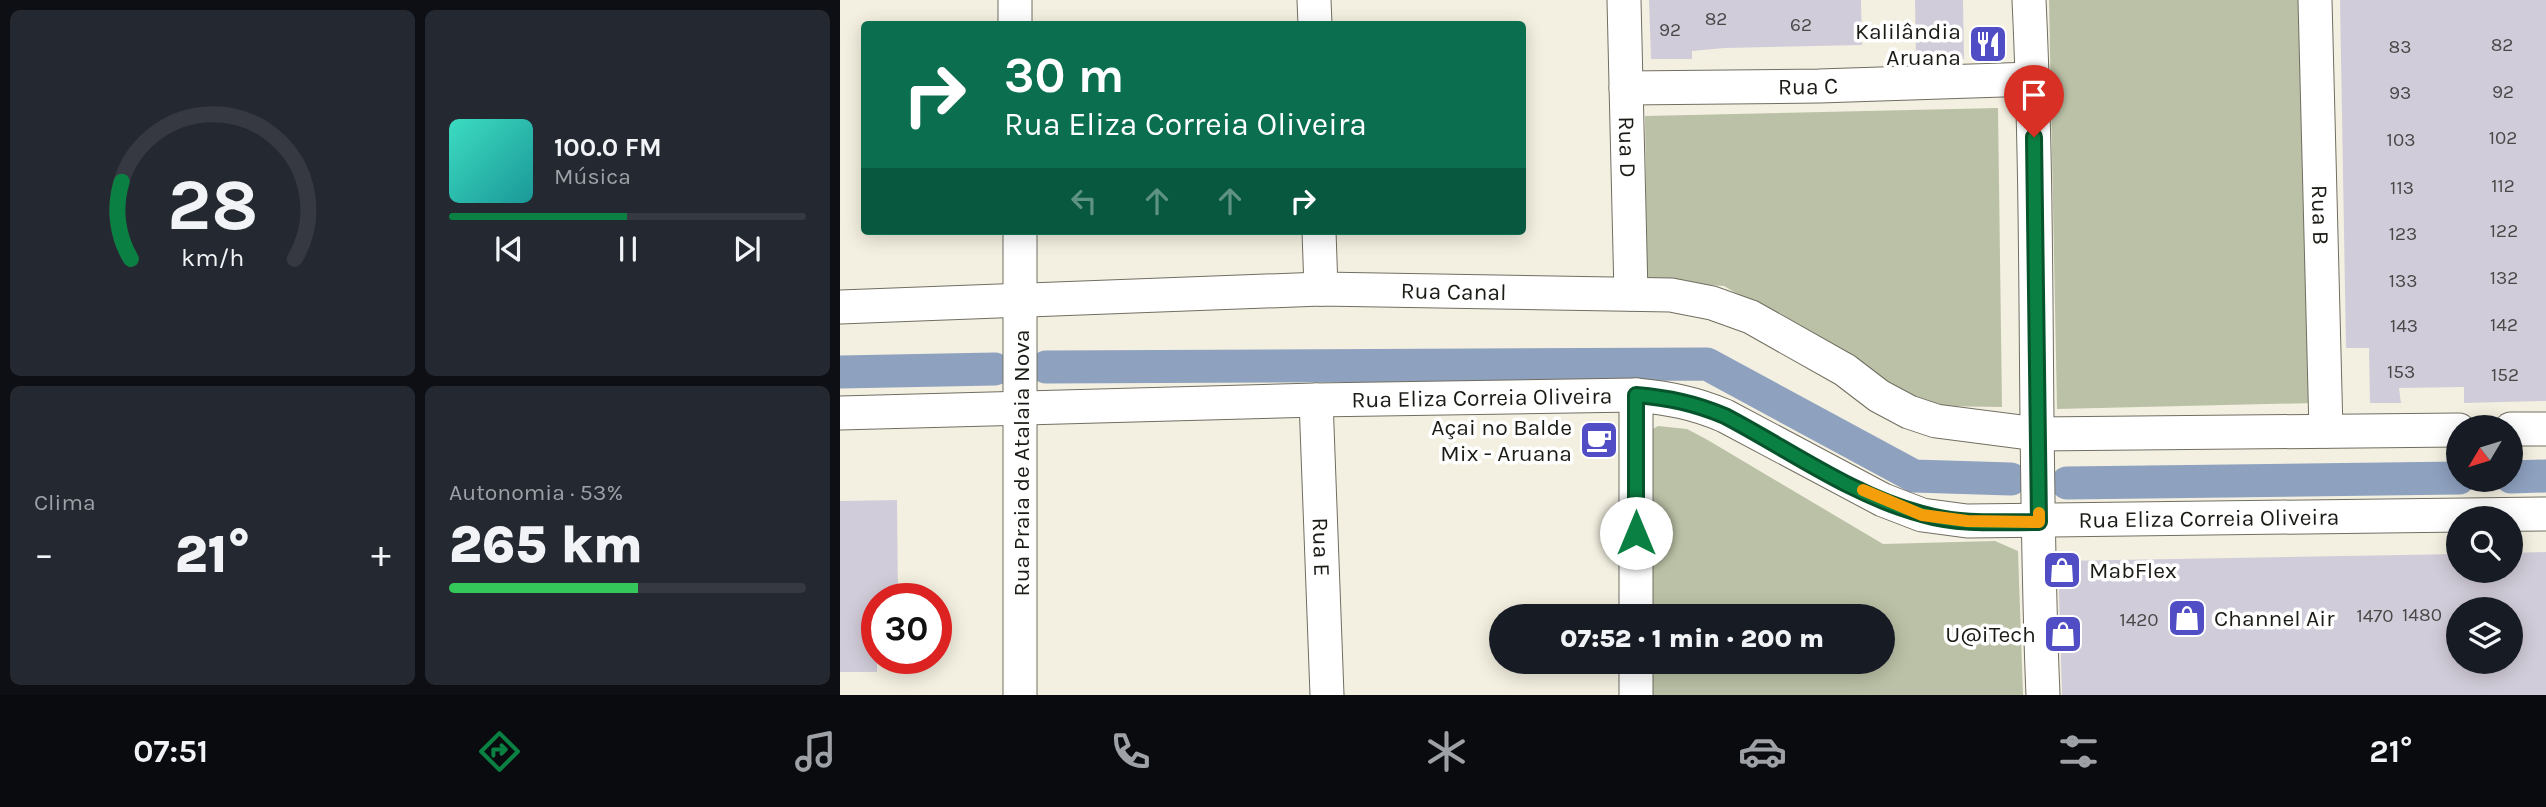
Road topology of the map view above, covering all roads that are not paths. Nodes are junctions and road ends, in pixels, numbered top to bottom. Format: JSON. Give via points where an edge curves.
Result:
{"nodes":[{"id":1,"x":1015,"y":0,"type":"edge"},
{"id":2,"x":1314,"y":0,"type":"edge"},
{"id":3,"x":1624,"y":0,"type":"edge"},
{"id":4,"x":2029,"y":0,"type":"edge"},
{"id":5,"x":2315,"y":0,"type":"edge"},
{"id":6,"x":1015,"y":21,"type":"edge"},
{"id":7,"x":1315,"y":21,"type":"edge"},
{"id":8,"x":2033,"y":79,"type":"junction"},
{"id":9,"x":1626,"y":88,"type":"junction"},
{"id":10,"x":1020,"y":235,"type":"edge"},
{"id":11,"x":1319,"y":235,"type":"edge"},
{"id":12,"x":1321,"y":289,"type":"junction"},
{"id":13,"x":1631,"y":294,"type":"junction"},
{"id":14,"x":1021,"y":302,"type":"junction"},
{"id":15,"x":840,"y":307,"type":"edge"},
{"id":16,"x":1636,"y":395,"type":"junction"},
{"id":17,"x":1316,"y":400,"type":"junction"},
{"id":18,"x":1019,"y":409,"type":"junction"},
{"id":19,"x":840,"y":413,"type":"edge"},
{"id":20,"x":2524,"y":429,"type":"edge"},
{"id":21,"x":2546,"y":429,"type":"edge"},
{"id":22,"x":2446,"y":430,"type":"edge"},
{"id":23,"x":2326,"y":431,"type":"junction"},
{"id":24,"x":2037,"y":434,"type":"junction"},
{"id":25,"x":2546,"y":514,"type":"edge"},
{"id":26,"x":2039,"y":522,"type":"junction"},
{"id":27,"x":1636,"y":604,"type":"edge"},
{"id":28,"x":1636,"y":674,"type":"edge"},
{"id":29,"x":1020,"y":695,"type":"edge"},
{"id":30,"x":1327,"y":695,"type":"edge"},
{"id":31,"x":1636,"y":695,"type":"edge"},
{"id":32,"x":2043,"y":695,"type":"edge"}],
"edges":[{"from":1,"to":6,"type":"street"},
{"from":2,"to":7,"type":"street"},
{"from":3,"to":9,"type":"street","name":"Rua D"},
{"from":4,"to":8,"type":"street"},
{"from":5,"to":23,"type":"street","name":"Rua B"},
{"from":8,"to":9,"type":"street","name":"Rua C"},
{"from":8,"to":24,"type":"street"},
{"from":9,"to":13,"type":"street","name":"Rua D"},
{"from":10,"to":14,"type":"street","name":"Rua Praia de Atalaia Nova"},
{"from":11,"to":12,"type":"street"},
{"from":12,"to":13,"type":"street","name":"Rua Canal"},
{"from":12,"to":14,"type":"street","name":"Rua Canal"},
{"from":13,"to":24,"type":"street","name":"Rua Canal","via":[[1671,295],[1751,317],[1909,412],[1936,421]]},
{"from":14,"to":15,"type":"street","name":"Rua Canal"},
{"from":14,"to":18,"type":"street","name":"Rua Praia de Atalaia Nova"},
{"from":16,"to":17,"type":"street","name":"Rua Eliza Correia Oliveira"},
{"from":16,"to":26,"type":"street","name":"Rua Eliza Correia Oliveira","via":[[1698,405],[1883,500],[1922,515]]},
{"from":16,"to":27,"type":"street"},
{"from":17,"to":18,"type":"street","name":"Rua Eliza Correia Oliveira"},
{"from":17,"to":30,"type":"street","name":"Rua E"},
{"from":18,"to":19,"type":"street","name":"Rua Eliza Correia Oliveira"},
{"from":18,"to":29,"type":"street","name":"Rua Praia de Atalaia Nova"},
{"from":20,"to":21,"type":"street"},
{"from":22,"to":23,"type":"street"},
{"from":23,"to":24,"type":"street"},
{"from":24,"to":26,"type":"street"},
{"from":25,"to":26,"type":"street","name":"Rua Eliza Correia Oliveira"},
{"from":26,"to":32,"type":"street"},
{"from":28,"to":31,"type":"street"}]}
